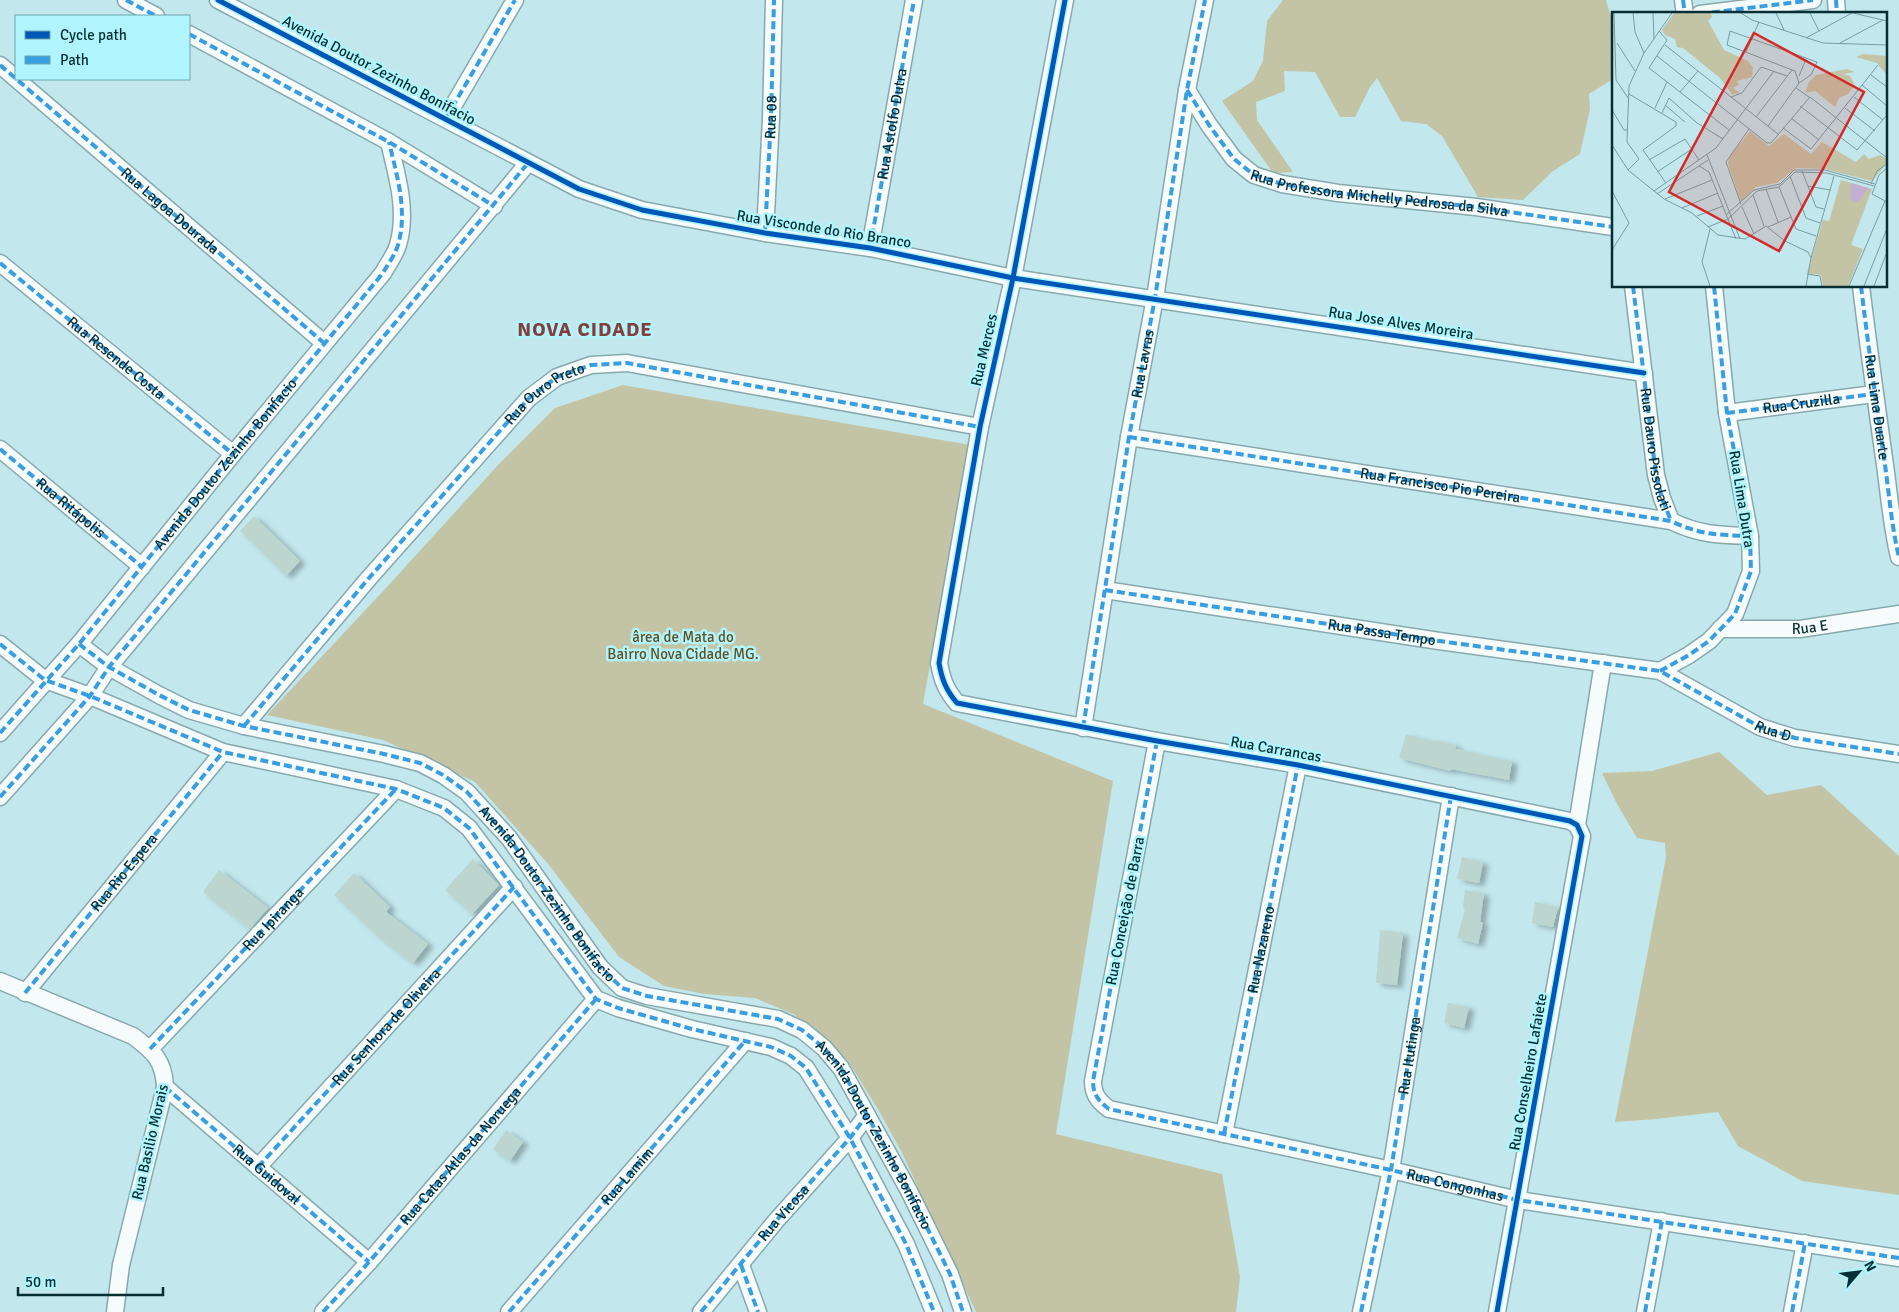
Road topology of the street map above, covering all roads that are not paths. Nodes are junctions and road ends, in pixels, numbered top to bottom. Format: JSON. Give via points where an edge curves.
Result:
{"nodes":[{"id":1,"x":126,"y":0,"type":"edge"},
{"id":2,"x":218,"y":0,"type":"edge"},
{"id":3,"x":515,"y":0,"type":"edge"},
{"id":4,"x":774,"y":0,"type":"edge"},
{"id":5,"x":914,"y":0,"type":"edge"},
{"id":6,"x":1064,"y":0,"type":"edge"},
{"id":7,"x":1205,"y":0,"type":"edge"},
{"id":8,"x":1813,"y":0,"type":"edge"},
{"id":9,"x":1716,"y":12,"type":"edge"},
{"id":10,"x":154,"y":15,"type":"edge"},
{"id":11,"x":190,"y":35,"type":"edge"},
{"id":12,"x":0,"y":65,"type":"edge"},
{"id":13,"x":15,"y":78,"type":"edge"},
{"id":14,"x":17,"y":80,"type":"edge"},
{"id":15,"x":1187,"y":90,"type":"junction"},
{"id":16,"x":446,"y":118,"type":"junction"},
{"id":17,"x":390,"y":142,"type":"junction"},
{"id":18,"x":528,"y":163,"type":"junction"},
{"id":19,"x":494,"y":206,"type":"junction"},
{"id":20,"x":1612,"y":227,"type":"edge"},
{"id":21,"x":765,"y":233,"type":"junction"},
{"id":22,"x":870,"y":248,"type":"junction"},
{"id":23,"x":0,"y":262,"type":"edge"},
{"id":24,"x":1013,"y":278,"type":"junction"},
{"id":25,"x":1633,"y":288,"type":"edge"},
{"id":26,"x":1714,"y":288,"type":"edge"},
{"id":27,"x":1861,"y":288,"type":"edge"},
{"id":28,"x":1154,"y":298,"type":"junction"},
{"id":29,"x":324,"y":343,"type":"junction"},
{"id":30,"x":1644,"y":373,"type":"junction"},
{"id":31,"x":1874,"y":394,"type":"junction"},
{"id":32,"x":1727,"y":413,"type":"junction"},
{"id":33,"x":980,"y":427,"type":"junction"},
{"id":34,"x":1129,"y":437,"type":"junction"},
{"id":35,"x":0,"y":449,"type":"edge"},
{"id":36,"x":233,"y":454,"type":"junction"},
{"id":37,"x":1671,"y":521,"type":"junction"},
{"id":38,"x":1750,"y":536,"type":"junction"},
{"id":39,"x":1899,"y":557,"type":"edge"},
{"id":40,"x":142,"y":567,"type":"junction"},
{"id":41,"x":1105,"y":590,"type":"junction"},
{"id":42,"x":1899,"y":614,"type":"edge"},
{"id":43,"x":1720,"y":629,"type":"junction"},
{"id":44,"x":0,"y":644,"type":"edge"},
{"id":45,"x":79,"y":644,"type":"junction"},
{"id":46,"x":1603,"y":663,"type":"junction"},
{"id":47,"x":110,"y":666,"type":"junction"},
{"id":48,"x":1660,"y":671,"type":"junction"},
{"id":49,"x":46,"y":680,"type":"junction"},
{"id":50,"x":90,"y":696,"type":"junction"},
{"id":51,"x":957,"y":703,"type":"joint"},
{"id":52,"x":244,"y":726,"type":"junction"},
{"id":53,"x":1083,"y":728,"type":"junction"},
{"id":54,"x":0,"y":733,"type":"edge"},
{"id":55,"x":1157,"y":742,"type":"junction"},
{"id":56,"x":223,"y":752,"type":"junction"},
{"id":57,"x":1899,"y":754,"type":"edge"},
{"id":58,"x":1298,"y":766,"type":"junction"},
{"id":59,"x":396,"y":788,"type":"junction"},
{"id":60,"x":1451,"y":796,"type":"junction"},
{"id":61,"x":0,"y":797,"type":"edge"},
{"id":62,"x":1580,"y":831,"type":"junction"},
{"id":63,"x":514,"y":887,"type":"junction"},
{"id":64,"x":0,"y":981,"type":"edge"},
{"id":65,"x":25,"y":992,"type":"junction"},
{"id":66,"x":596,"y":999,"type":"junction"},
{"id":67,"x":745,"y":1041,"type":"junction"},
{"id":68,"x":150,"y":1049,"type":"junction"},
{"id":69,"x":1093,"y":1080,"type":"joint"},
{"id":70,"x":165,"y":1087,"type":"junction"},
{"id":71,"x":867,"y":1115,"type":"junction"},
{"id":72,"x":1224,"y":1134,"type":"junction"},
{"id":73,"x":850,"y":1138,"type":"junction"},
{"id":74,"x":258,"y":1167,"type":"junction"},
{"id":75,"x":1391,"y":1170,"type":"junction"},
{"id":76,"x":1518,"y":1200,"type":"junction"},
{"id":77,"x":1662,"y":1221,"type":"junction"},
{"id":78,"x":1805,"y":1243,"type":"junction"},
{"id":79,"x":1899,"y":1258,"type":"edge"},
{"id":80,"x":369,"y":1262,"type":"junction"},
{"id":81,"x":742,"y":1265,"type":"junction"},
{"id":82,"x":115,"y":1312,"type":"edge"},
{"id":83,"x":323,"y":1312,"type":"edge"},
{"id":84,"x":509,"y":1312,"type":"edge"},
{"id":85,"x":701,"y":1312,"type":"edge"},
{"id":86,"x":758,"y":1312,"type":"edge"},
{"id":87,"x":934,"y":1312,"type":"edge"},
{"id":88,"x":963,"y":1312,"type":"edge"},
{"id":89,"x":1361,"y":1312,"type":"edge"},
{"id":90,"x":1497,"y":1312,"type":"edge"},
{"id":91,"x":1645,"y":1312,"type":"edge"},
{"id":92,"x":1792,"y":1312,"type":"edge"}],
"edges":[{"from":1,"to":10,"type":"street"},
{"from":2,"to":16,"type":"street","name":"Avenida Doutor Zezinho Bonifacio"},
{"from":3,"to":16,"type":"street"},
{"from":4,"to":21,"type":"street","name":"Rua 08"},
{"from":5,"to":22,"type":"street","name":"Rua Astolfo Dutra"},
{"from":6,"to":24,"type":"street","name":"Rua Merces"},
{"from":7,"to":15,"type":"street","name":"Rua Lavras"},
{"from":8,"to":9,"type":"street"},
{"from":11,"to":17,"type":"street"},
{"from":12,"to":13,"type":"street","name":"Rua Lagoa Dourada"},
{"from":14,"to":29,"type":"street","name":"Rua Lagoa Dourada"},
{"from":15,"to":20,"type":"street","name":"Rua Professora Michelly Pedrosa da Silva","via":[[1234,159],[1254,175],[1282,184],[1338,193],[1476,207]]},
{"from":15,"to":28,"type":"street","name":"Rua Lavras"},
{"from":16,"to":18,"type":"street","name":"Avenida Doutor Zezinho Bonifacio"},
{"from":17,"to":19,"type":"street"},
{"from":17,"to":29,"type":"street","name":"Avenida Doutor Zezinho Bonifacio","via":[[401,189],[398,246],[383,273]]},
{"from":18,"to":19,"type":"street"},
{"from":18,"to":21,"type":"street","name":"Rua Visconde do Rio Branco","via":[[579,189],[642,210]]},
{"from":19,"to":47,"type":"street"},
{"from":21,"to":22,"type":"street","name":"Rua Visconde do Rio Branco"},
{"from":22,"to":24,"type":"street","name":"Rua Visconde do Rio Branco"},
{"from":23,"to":36,"type":"street","name":"Rua Resende Costa"},
{"from":24,"to":28,"type":"street","name":"Rua Visconde do Rio Branco"},
{"from":24,"to":33,"type":"street","name":"Rua Merces"},
{"from":25,"to":30,"type":"street","name":"Rua Dauro Pissolati"},
{"from":26,"to":32,"type":"street","name":"Rua Lima Dutra"},
{"from":27,"to":31,"type":"street","name":"Rua Lima Duarte"},
{"from":28,"to":30,"type":"street","name":"Rua Jose Alves Moreira"},
{"from":28,"to":34,"type":"street","name":"Rua Lavras"},
{"from":29,"to":36,"type":"street","name":"Avenida Doutor Zezinho Bonifacio"},
{"from":30,"to":37,"type":"street","name":"Rua Dauro Pissolati","via":[[1656,475]]},
{"from":31,"to":32,"type":"street","name":"Rua Cruzilla"},
{"from":31,"to":39,"type":"street","name":"Rua Lima Duarte","via":[[1892,529]]},
{"from":32,"to":38,"type":"street","name":"Rua Lima Dutra"},
{"from":33,"to":51,"type":"street","name":"Rua Merces","via":[[939,663],[947,692]]},
{"from":33,"to":52,"type":"street","name":"Rua Ouro Preto","via":[[627,364],[591,365],[557,377],[529,398],[471,462]]},
{"from":34,"to":37,"type":"street","name":"Rua Francisco Pio Pereira"},
{"from":34,"to":41,"type":"street","name":"Rua Lavras"},
{"from":35,"to":40,"type":"street","name":"Rua Ritápolis"},
{"from":36,"to":40,"type":"street","name":"Avenida Doutor Zezinho Bonifacio"},
{"from":37,"to":38,"type":"street","name":"Rua Francisco Pio Pereira","via":[[1710,535]]},
{"from":38,"to":43,"type":"street","name":"Rua Lima Dutra","via":[[1751,571],[1735,614]]},
{"from":40,"to":45,"type":"street","name":"Avenida Doutor Zezinho Bonifacio"},
{"from":41,"to":46,"type":"street","name":"Rua Passa Tempo"},
{"from":41,"to":53,"type":"street","name":"Rua Lavras"},
{"from":42,"to":43,"type":"street","name":"Rua E","via":[[1800,629]]},
{"from":43,"to":48,"type":"street","name":"Rua Lima Dutra","via":[[1709,641]]},
{"from":44,"to":49,"type":"street"},
{"from":45,"to":47,"type":"street","name":"Avenida Doutor Zezinho Bonifacio"},
{"from":45,"to":49,"type":"street","name":"Avenida Doutor Zezinho Bonifacio"},
{"from":46,"to":48,"type":"street","name":"Rua Passa Tempo"},
{"from":46,"to":62,"type":"street","name":"Rua Conselheiro Lafaiete"},
{"from":47,"to":50,"type":"street"},
{"from":47,"to":52,"type":"street","name":"Avenida Doutor Zezinho Bonifacio","via":[[189,710]]},
{"from":48,"to":57,"type":"street","name":"Rua D","via":[[1760,727],[1795,738]]},
{"from":49,"to":50,"type":"street","name":"Avenida Doutor Zezinho Bonifacio"},
{"from":49,"to":54,"type":"street","name":"Avenida Doutor Zezinho Bonifacio"},
{"from":50,"to":56,"type":"street","name":"Avenida Doutor Zezinho Bonifacio"},
{"from":50,"to":61,"type":"street"},
{"from":51,"to":53,"type":"street","name":"Rua Carrancas"},
{"from":52,"to":71,"type":"street","name":"Avenida Doutor Zezinho Bonifacio","via":[[384,754],[420,763],[443,775],[467,792],[509,838],[600,967],[622,988],[647,996],[778,1019],[802,1030],[841,1068]]},
{"from":53,"to":55,"type":"street","name":"Rua Carrancas"},
{"from":55,"to":58,"type":"street","name":"Rua Carrancas"},
{"from":55,"to":69,"type":"street","name":"Rua Conceição de Barra"},
{"from":56,"to":59,"type":"street","name":"Avenida Doutor Zezinho Bonifacio"},
{"from":56,"to":65,"type":"street","name":"Rua Rio Espera"},
{"from":58,"to":60,"type":"street","name":"Rua Carrancas"},
{"from":58,"to":72,"type":"street","name":"Rua Nazareno"},
{"from":59,"to":63,"type":"street","name":"Avenida Doutor Zezinho Bonifacio","via":[[444,808],[469,828]]},
{"from":59,"to":68,"type":"street","name":"Rua Ipiranga"},
{"from":60,"to":62,"type":"street","name":"Rua Carrancas","via":[[1570,821]]},
{"from":60,"to":75,"type":"street","name":"Rua Itutinga"},
{"from":62,"to":76,"type":"street","name":"Rua Conselheiro Lafaiete"},
{"from":63,"to":66,"type":"street","name":"Avenida Doutor Zezinho Bonifacio"},
{"from":63,"to":74,"type":"street","name":"Rua Senhora de Oliveira"},
{"from":64,"to":65,"type":"street","name":"Rua Basilio Morais"},
{"from":65,"to":68,"type":"street","name":"Rua Basilio Morais","via":[[133,1036]]},
{"from":66,"to":67,"type":"street","name":"Avenida Doutor Zezinho Bonifacio","via":[[618,1008]]},
{"from":66,"to":80,"type":"street","name":"Rua Catas Atlas da Noruega"},
{"from":67,"to":73,"type":"street","name":"Avenida Doutor Zezinho Bonifacio","via":[[778,1050],[806,1068]]},
{"from":67,"to":84,"type":"street","name":"Rua Lamim"},
{"from":68,"to":70,"type":"street","name":"Rua Basilio Morais","via":[[165,1072]]},
{"from":69,"to":72,"type":"street","name":"Rua Congonhas","via":[[1093,1091],[1109,1110]]},
{"from":70,"to":74,"type":"street","name":"Rua Guidoval"},
{"from":70,"to":82,"type":"street","name":"Rua Basilio Morais","via":[[121,1265]]},
{"from":71,"to":73,"type":"street","name":"Rua Vicosa"},
{"from":71,"to":88,"type":"street","name":"Avenida Doutor Zezinho Bonifacio","via":[[938,1249]]},
{"from":72,"to":75,"type":"street","name":"Rua Congonhas"},
{"from":73,"to":81,"type":"street","name":"Rua Vicosa","via":[[775,1222]]},
{"from":73,"to":87,"type":"street","name":"Avenida Doutor Zezinho Bonifacio","via":[[906,1244]]},
{"from":74,"to":80,"type":"street","name":"Rua Guidoval"},
{"from":75,"to":76,"type":"street","name":"Rua Congonhas"},
{"from":75,"to":89,"type":"street","name":"Rua Itutinga"},
{"from":76,"to":77,"type":"street","name":"Rua Congonhas"},
{"from":76,"to":90,"type":"street","name":"Rua Conselheiro Lafaiete"},
{"from":77,"to":78,"type":"street","name":"Rua Congonhas"},
{"from":77,"to":91,"type":"street"},
{"from":78,"to":79,"type":"street","name":"Rua Congonhas"},
{"from":78,"to":92,"type":"street"},
{"from":80,"to":83,"type":"street","name":"Rua Catas Atlas da Noruega"},
{"from":81,"to":85,"type":"street","name":"Rua Vicosa"},
{"from":81,"to":86,"type":"street"}]}
